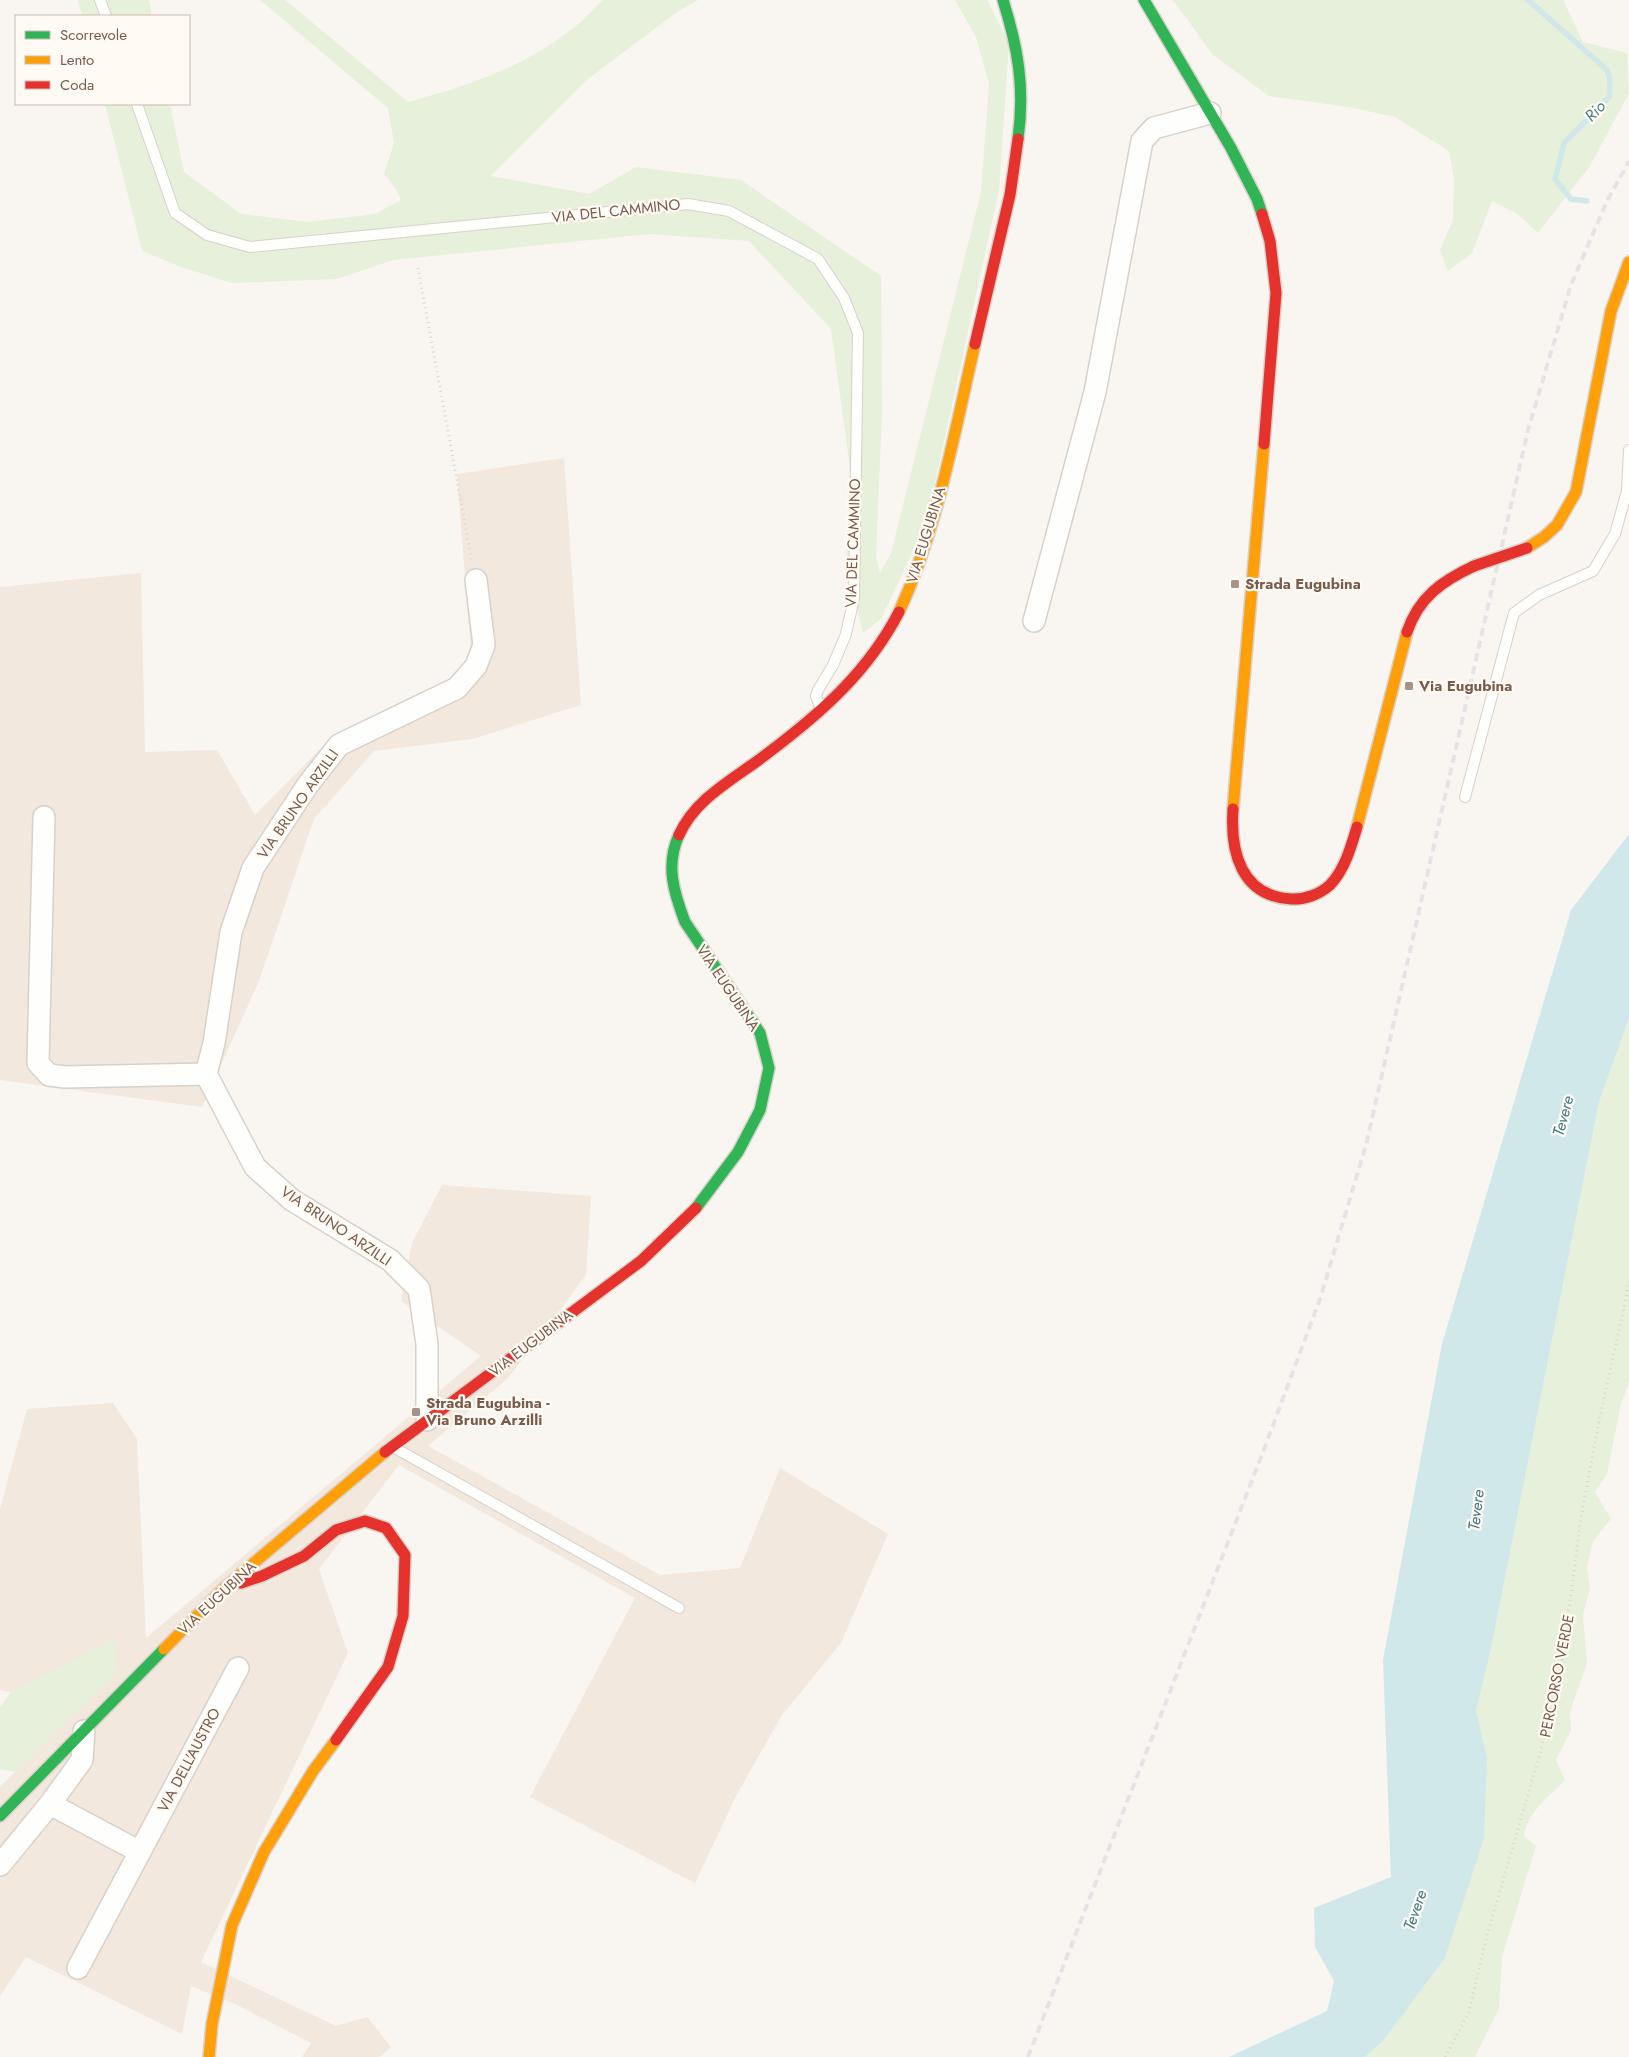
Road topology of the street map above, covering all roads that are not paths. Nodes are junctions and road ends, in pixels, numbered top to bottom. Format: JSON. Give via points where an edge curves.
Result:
{"nodes":[{"id":1,"x":100,"y":0,"type":"edge"},
{"id":2,"x":1003,"y":0,"type":"edge"},
{"id":3,"x":1144,"y":0,"type":"edge"},
{"id":4,"x":106,"y":15,"type":"edge"},
{"id":5,"x":137,"y":105,"type":"edge"},
{"id":6,"x":1210,"y":113,"type":"junction"},
{"id":7,"x":1628,"y":263,"type":"edge"},
{"id":8,"x":1625,"y":285,"type":"edge"},
{"id":9,"x":1629,"y":450,"type":"edge"},
{"id":10,"x":476,"y":580,"type":"road end"},
{"id":11,"x":1034,"y":621,"type":"dead end"},
{"id":12,"x":822,"y":710,"type":"junction"},
{"id":13,"x":1465,"y":797,"type":"dead end"},
{"id":14,"x":44,"y":817,"type":"dead end"},
{"id":15,"x":206,"y":1074,"type":"junction"},
{"id":16,"x":427,"y":1420,"type":"junction"},
{"id":17,"x":392,"y":1446,"type":"junction"},
{"id":18,"x":223,"y":1589,"type":"junction"},
{"id":19,"x":679,"y":1608,"type":"dead end"},
{"id":20,"x":238,"y":1668,"type":"dead end"},
{"id":21,"x":84,"y":1731,"type":"junction"},
{"id":22,"x":50,"y":1804,"type":"junction"},
{"id":23,"x":0,"y":1816,"type":"edge"},
{"id":24,"x":140,"y":1852,"type":"junction"},
{"id":25,"x":0,"y":1865,"type":"edge"},
{"id":26,"x":78,"y":1968,"type":"dead end"},
{"id":27,"x":209,"y":2057,"type":"edge"}],
"edges":[{"from":1,"to":4,"type":"lane"},
{"from":2,"to":12,"type":"street","name":"VIA EUGUBINA","via":[[1021,75],[1018,138],[1003,220],[932,525],[919,569],[905,600],[872,656],[846,688]]},
{"from":3,"to":6,"type":"street"},
{"from":5,"to":12,"type":"lane","name":"VIA DEL CAMMINO","via":[[175,213],[207,235],[250,248],[688,204],[729,210],[818,259],[844,298],[858,333],[854,598],[846,634],[816,696]]},
{"from":6,"to":8,"type":"street","bridge":true,"via":[[1257,200],[1270,241],[1276,293],[1232,826],[1233,850],[1247,878],[1259,890],[1298,900],[1314,896],[1336,877],[1352,841],[1412,621],[1432,588],[1450,576],[1527,548],[1557,527],[1565,517],[1576,492],[1612,310]]},
{"from":6,"to":11,"type":"street","via":[[1154,128],[1142,142],[1095,392]]},
{"from":7,"to":8,"type":"street"},
{"from":9,"to":13,"type":"lane","via":[[1627,491],[1615,534],[1593,571],[1539,595],[1514,613]]},
{"from":10,"to":15,"type":"street","name":"VIA BRUNO ARZILLI","via":[[484,644],[476,666],[457,688],[339,745],[307,786],[253,868],[231,932],[214,1043]]},
{"from":12,"to":16,"type":"street","name":"VIA EUGUBINA","via":[[709,795],[682,828],[670,860],[677,902],[685,922],[760,1033],[766,1052],[769,1068],[760,1110],[738,1152],[686,1220],[640,1261]]},
{"from":14,"to":15,"type":"street","via":[[38,1063],[50,1075],[65,1077]]},
{"from":15,"to":16,"type":"street","name":"VIA BRUNO ARZILLI","via":[[255,1167],[292,1200],[390,1260],[419,1289],[427,1344]]},
{"from":16,"to":17,"type":"street","name":"VIA EUGUBINA"},
{"from":17,"to":18,"type":"street","name":"VIA EUGUBINA"},
{"from":17,"to":19,"type":"lane"},
{"from":18,"to":21,"type":"street","name":"VIA EUGUBINA"},
{"from":18,"to":27,"type":"street","via":[[262,1576],[304,1556],[336,1530],[366,1521],[386,1528],[404,1555],[403,1616],[388,1667],[313,1771],[264,1852],[232,1925],[212,2024]]},
{"from":20,"to":24,"type":"street","name":"VIA DELL'AUSTRO"},
{"from":21,"to":22,"type":"street","via":[[82,1760]]},
{"from":21,"to":23,"type":"street","name":"VIA EUGUBINA"},
{"from":22,"to":24,"type":"street"},
{"from":22,"to":25,"type":"street"},
{"from":24,"to":26,"type":"street","name":"VIA DELL'AUSTRO"}]}
